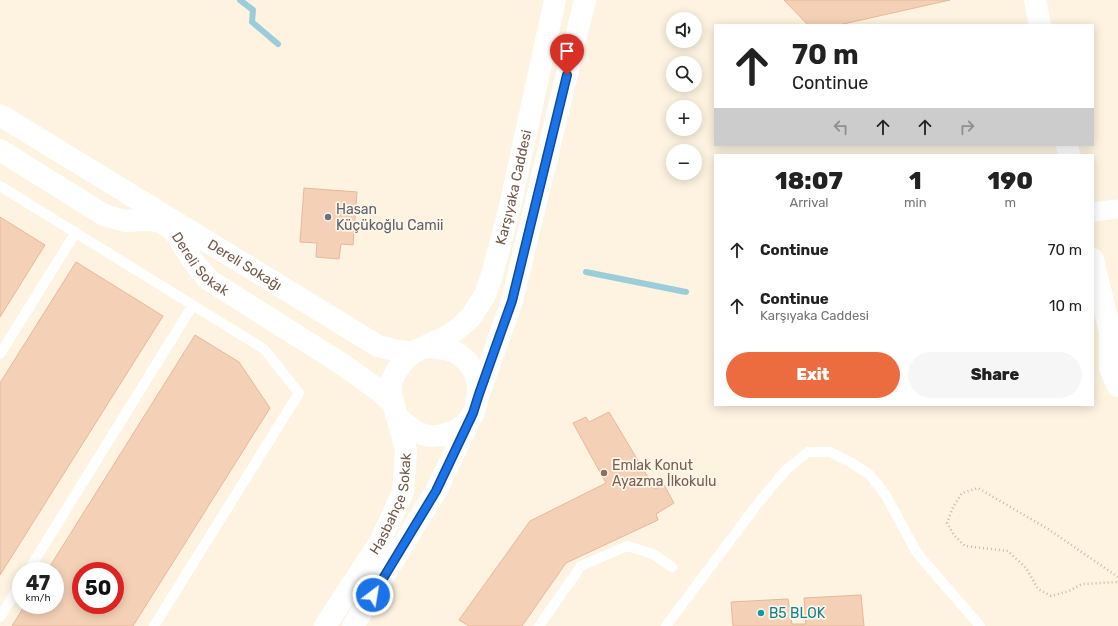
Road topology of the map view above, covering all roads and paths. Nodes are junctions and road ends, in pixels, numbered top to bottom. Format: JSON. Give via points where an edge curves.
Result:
{"nodes":[{"id":1,"x":555,"y":0,"type":"edge"},
{"id":2,"x":585,"y":0,"type":"edge"},
{"id":3,"x":1035,"y":0,"type":"edge"},
{"id":4,"x":1040,"y":24,"type":"edge"},
{"id":5,"x":0,"y":115,"type":"edge"},
{"id":6,"x":0,"y":150,"type":"edge"},
{"id":7,"x":0,"y":186,"type":"edge"},
{"id":8,"x":1118,"y":209,"type":"edge"},
{"id":9,"x":1094,"y":212,"type":"edge"},
{"id":10,"x":76,"y":232,"type":"junction"},
{"id":11,"x":1094,"y":262,"type":"edge"},
{"id":12,"x":193,"y":305,"type":"junction"},
{"id":13,"x":1115,"y":336,"type":"edge"},
{"id":14,"x":419,"y":350,"type":"junction"},
{"id":15,"x":0,"y":354,"type":"edge"},
{"id":16,"x":1118,"y":386,"type":"edge"},
{"id":17,"x":476,"y":404,"type":"junction"},
{"id":18,"x":395,"y":409,"type":"junction"},
{"id":19,"x":34,"y":562,"type":"edge"},
{"id":20,"x":672,"y":567,"type":"dead end"},
{"id":21,"x":1118,"y":577,"type":"edge"},
{"id":22,"x":1118,"y":582,"type":"edge"},
{"id":23,"x":12,"y":598,"type":"edge"},
{"id":24,"x":0,"y":617,"type":"edge"},
{"id":25,"x":154,"y":626,"type":"edge"},
{"id":26,"x":324,"y":626,"type":"edge"},
{"id":27,"x":353,"y":626,"type":"edge"},
{"id":28,"x":538,"y":626,"type":"edge"},
{"id":29,"x":666,"y":626,"type":"edge"},
{"id":30,"x":980,"y":626,"type":"edge"}],
"edges":[{"from":1,"to":14,"type":"main road","name":"Karşıyaka Caddesi","via":[[510,206],[485,295],[470,318],[453,333]]},
{"from":2,"to":17,"type":"main road","name":"Karşıyaka Caddesi","via":[[512,301]]},
{"from":3,"to":4,"type":"main road"},
{"from":5,"to":14,"type":"main road","name":"Dereli Sokağı","via":[[378,346],[390,350]]},
{"from":6,"to":18,"type":"main road","name":"Dereli Sokak","via":[[104,215],[125,221],[160,222],[167,226],[174,231],[195,264],[209,280],[377,388]]},
{"from":7,"to":10,"type":"lane"},
{"from":8,"to":9,"type":"street"},
{"from":10,"to":12,"type":"lane"},
{"from":10,"to":15,"type":"lane"},
{"from":11,"to":13,"type":"main road"},
{"from":12,"to":19,"type":"lane"},
{"from":12,"to":25,"type":"lane","via":[[264,349],[299,393]]},
{"from":13,"to":16,"type":"main road","via":[[1110,368]]},
{"from":14,"to":17,"type":"main road","via":[[442,348],[458,354],[470,365],[477,380]]},
{"from":14,"to":18,"type":"main road","via":[[403,362],[391,382]]},
{"from":17,"to":18,"type":"main road","via":[[462,426],[453,432],[428,436],[405,425]]},
{"from":17,"to":27,"type":"main road","name":"Hasbahçe Sokak","via":[[436,491]]},
{"from":18,"to":26,"type":"main road","name":"Hasbahçe Sokak","via":[[406,450],[403,492],[380,542]]},
{"from":20,"to":28,"type":"lane","via":[[653,554],[627,546],[581,566]]},
{"from":21,"to":22,"type":"path","via":[[1048,529],[978,488],[962,493],[953,507],[947,524],[965,546],[1008,551],[1026,568],[1038,589],[1051,596],[1070,591],[1082,584]]},
{"from":23,"to":24,"type":"lane"},
{"from":29,"to":30,"type":"lane","via":[[786,470],[808,452],[830,452],[869,474],[885,494],[916,554]]}]}
